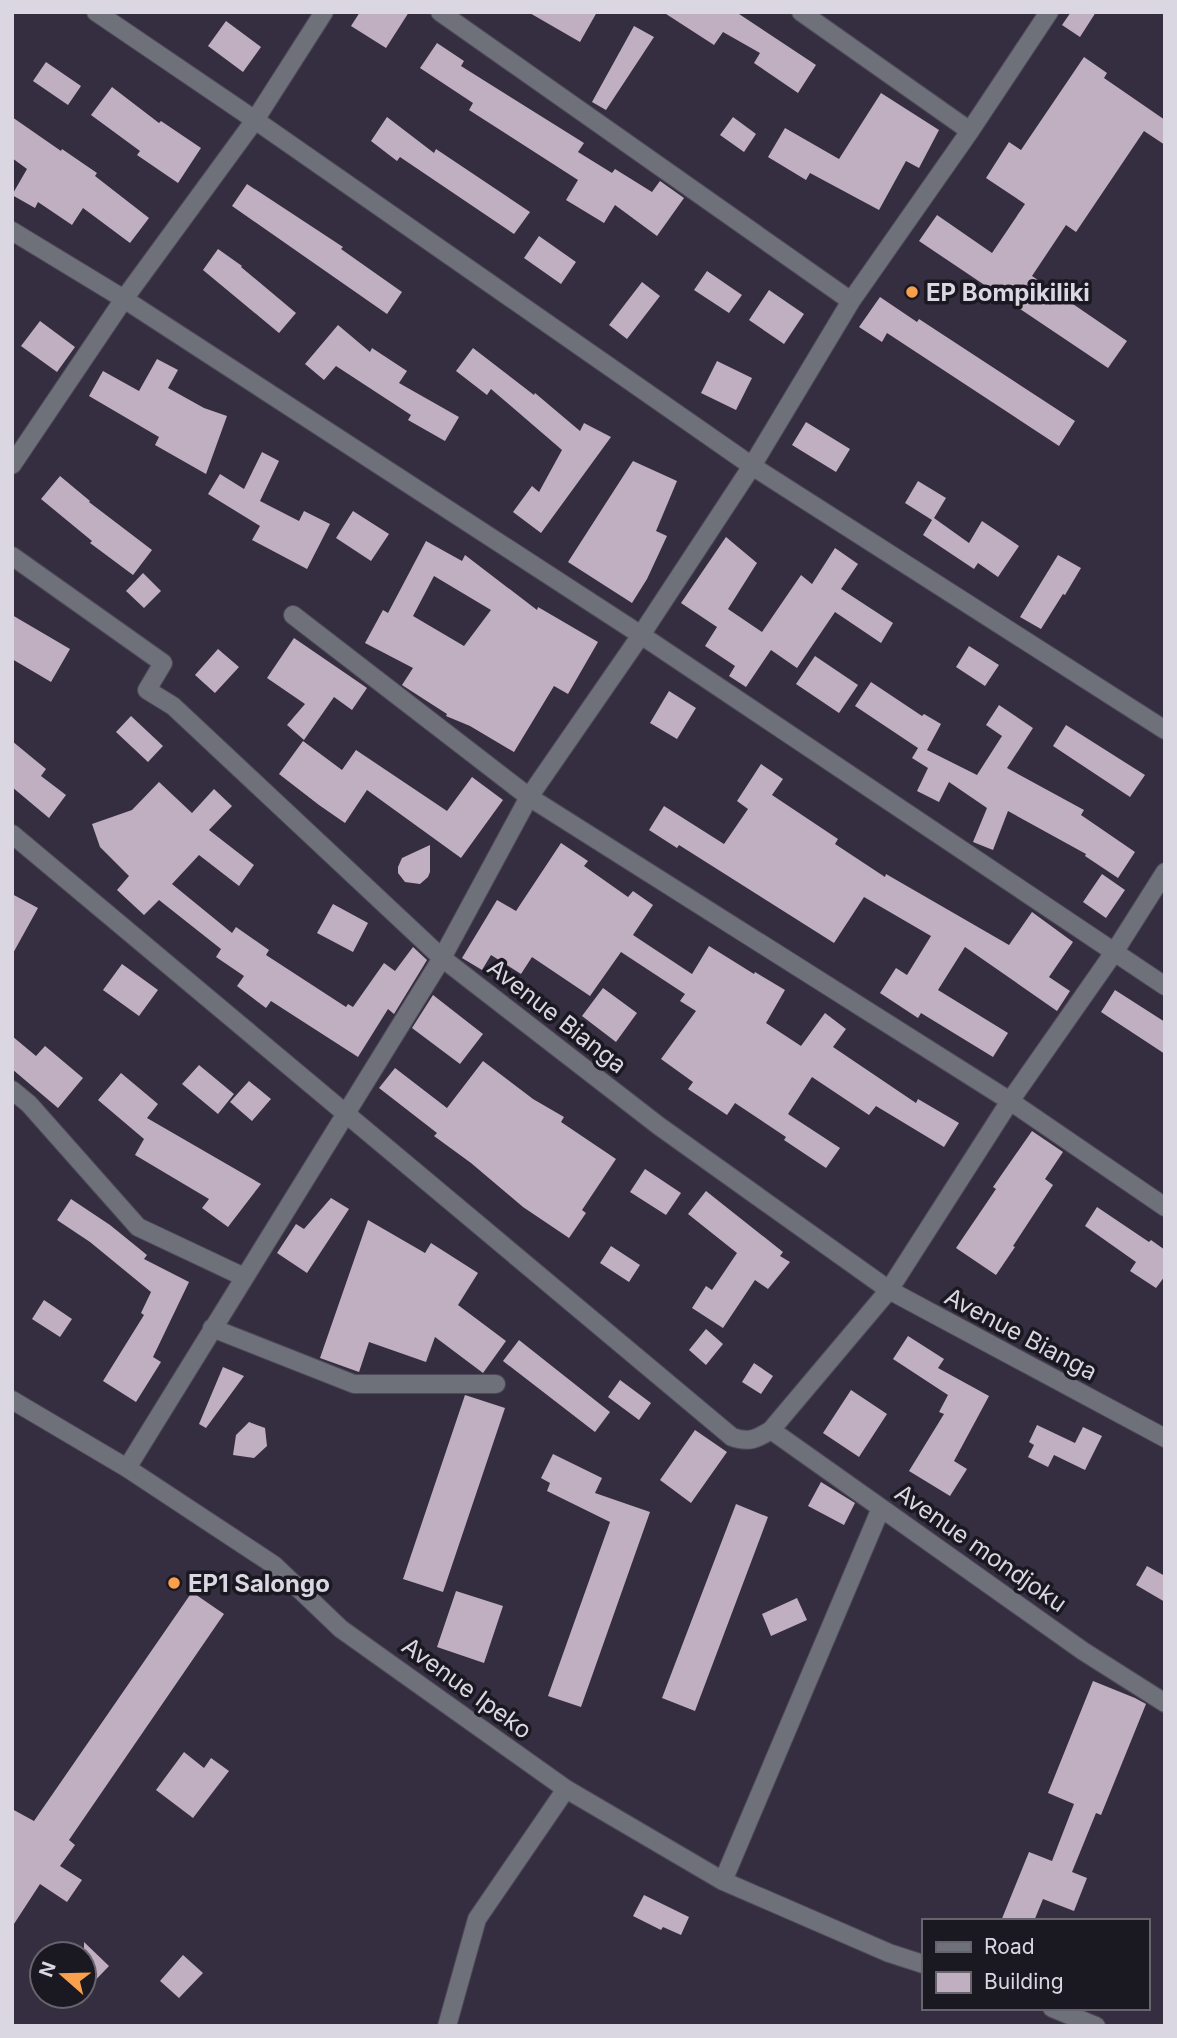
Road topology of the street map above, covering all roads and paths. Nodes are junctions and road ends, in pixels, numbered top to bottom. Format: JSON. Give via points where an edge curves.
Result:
{"nodes":[{"id":1,"x":96,"y":12,"type":"edge"},
{"id":2,"x":324,"y":12,"type":"edge"},
{"id":3,"x":440,"y":12,"type":"edge"},
{"id":4,"x":801,"y":12,"type":"edge"},
{"id":5,"x":1049,"y":12,"type":"edge"},
{"id":6,"x":255,"y":120,"type":"junction"},
{"id":7,"x":970,"y":131,"type":"junction"},
{"id":8,"x":12,"y":231,"type":"edge"},
{"id":9,"x":124,"y":299,"type":"junction"},
{"id":10,"x":851,"y":301,"type":"junction"},
{"id":11,"x":12,"y":465,"type":"edge"},
{"id":12,"x":752,"y":466,"type":"junction"},
{"id":13,"x":12,"y":556,"type":"edge"},
{"id":14,"x":293,"y":615,"type":"dead end"},
{"id":15,"x":641,"y":635,"type":"junction"},
{"id":16,"x":1165,"y":730,"type":"edge"},
{"id":17,"x":529,"y":797,"type":"junction"},
{"id":18,"x":12,"y":834,"type":"edge"},
{"id":19,"x":1165,"y":872,"type":"edge"},
{"id":20,"x":1115,"y":951,"type":"junction"},
{"id":21,"x":442,"y":958,"type":"junction"},
{"id":22,"x":1165,"y":986,"type":"edge"},
{"id":23,"x":12,"y":1090,"type":"edge"},
{"id":24,"x":1010,"y":1101,"type":"junction"},
{"id":25,"x":345,"y":1112,"type":"junction"},
{"id":26,"x":1165,"y":1207,"type":"edge"},
{"id":27,"x":244,"y":1277,"type":"junction"},
{"id":28,"x":889,"y":1290,"type":"junction"},
{"id":29,"x":212,"y":1328,"type":"junction"},
{"id":30,"x":496,"y":1384,"type":"dead end"},
{"id":31,"x":15,"y":1407,"type":"edge"},
{"id":32,"x":771,"y":1430,"type":"junction"},
{"id":33,"x":1165,"y":1438,"type":"edge"},
{"id":34,"x":127,"y":1468,"type":"junction"},
{"id":35,"x":881,"y":1508,"type":"junction"},
{"id":36,"x":1165,"y":1703,"type":"edge"},
{"id":37,"x":566,"y":1789,"type":"junction"},
{"id":38,"x":723,"y":1881,"type":"junction"},
{"id":39,"x":922,"y":1964,"type":"edge"},
{"id":40,"x":1057,"y":2010,"type":"edge"},
{"id":41,"x":447,"y":2026,"type":"edge"},
{"id":42,"x":1096,"y":2026,"type":"edge"}],
"edges":[{"from":1,"to":6,"type":"street"},
{"from":2,"to":6,"type":"street"},
{"from":3,"to":10,"type":"street"},
{"from":4,"to":7,"type":"street"},
{"from":5,"to":7,"type":"street"},
{"from":6,"to":9,"type":"street"},
{"from":6,"to":12,"type":"street"},
{"from":7,"to":10,"type":"street"},
{"from":8,"to":9,"type":"street"},
{"from":9,"to":11,"type":"street"},
{"from":9,"to":15,"type":"street"},
{"from":10,"to":12,"type":"street"},
{"from":12,"to":15,"type":"street"},
{"from":12,"to":16,"type":"street"},
{"from":13,"to":21,"type":"street","name":"Avenue Bianga","via":[[163,663],[146,690],[173,706]]},
{"from":14,"to":17,"type":"street"},
{"from":15,"to":17,"type":"street"},
{"from":15,"to":20,"type":"street"},
{"from":17,"to":21,"type":"street"},
{"from":17,"to":24,"type":"street"},
{"from":18,"to":25,"type":"street"},
{"from":19,"to":20,"type":"street"},
{"from":20,"to":22,"type":"street"},
{"from":20,"to":24,"type":"street"},
{"from":21,"to":25,"type":"street"},
{"from":21,"to":28,"type":"street","name":"Avenue Bianga","via":[[659,1126]]},
{"from":23,"to":27,"type":"street","via":[[138,1227]]},
{"from":24,"to":26,"type":"street"},
{"from":24,"to":28,"type":"street"},
{"from":25,"to":27,"type":"street"},
{"from":25,"to":32,"type":"street","via":[[732,1437],[745,1442]]},
{"from":27,"to":29,"type":"street"},
{"from":28,"to":32,"type":"street"},
{"from":28,"to":33,"type":"street","name":"Avenue Bianga"},
{"from":29,"to":30,"type":"street","via":[[354,1384]]},
{"from":29,"to":34,"type":"street"},
{"from":31,"to":34,"type":"street","name":"Avenue Ipeko"},
{"from":32,"to":35,"type":"street","name":"Avenue mondjoku"},
{"from":34,"to":37,"type":"street","name":"Avenue Ipeko","via":[[274,1565],[341,1629]]},
{"from":35,"to":36,"type":"street","name":"Avenue mondjoku","via":[[1083,1651]]},
{"from":35,"to":38,"type":"street"},
{"from":37,"to":38,"type":"street","name":"Avenue Ipeko"},
{"from":37,"to":41,"type":"street","via":[[477,1919]]},
{"from":38,"to":39,"type":"street","name":"Avenue Ipeko"},
{"from":40,"to":42,"type":"street"}]}
